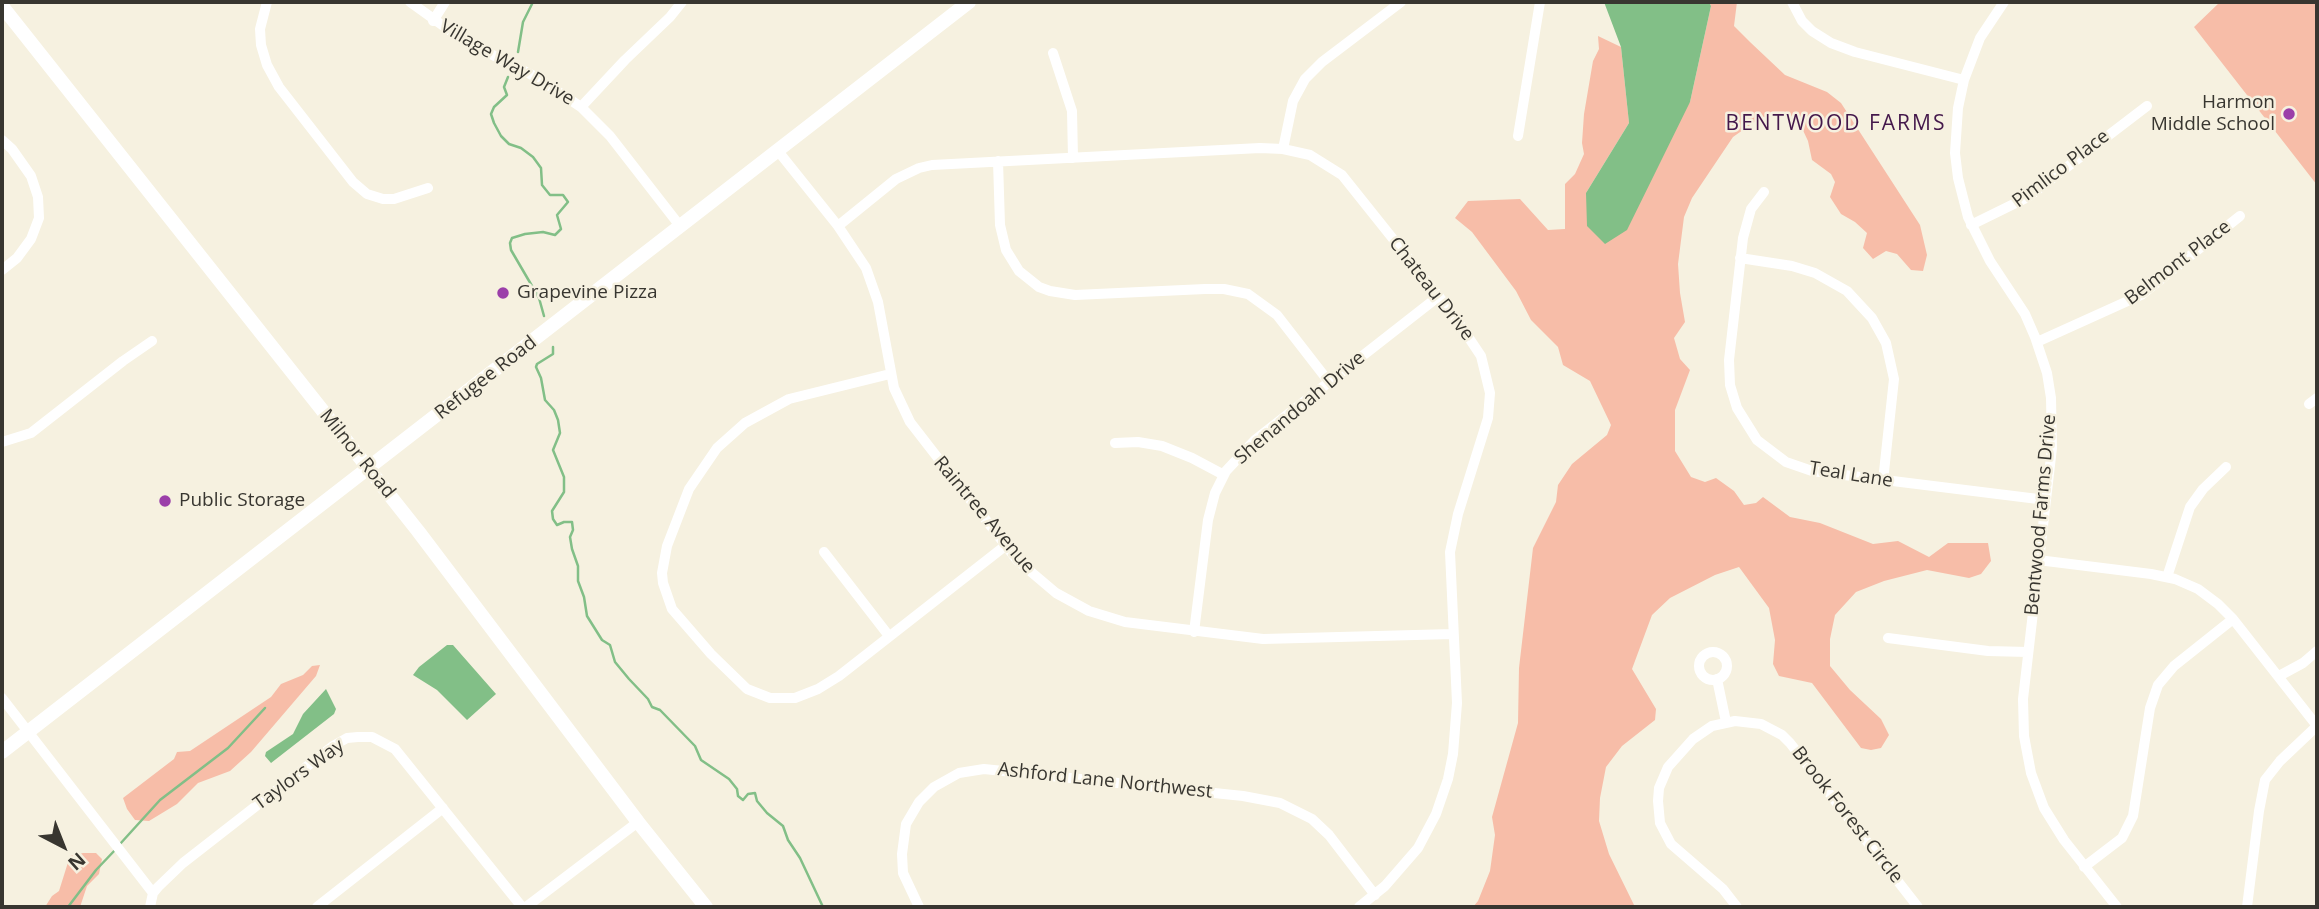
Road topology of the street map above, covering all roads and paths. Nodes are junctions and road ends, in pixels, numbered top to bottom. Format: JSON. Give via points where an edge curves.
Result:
{"nodes":[{"id":1,"x":267,"y":2,"type":"edge"},
{"id":2,"x":410,"y":2,"type":"edge"},
{"id":3,"x":446,"y":2,"type":"edge"},
{"id":4,"x":682,"y":2,"type":"edge"},
{"id":5,"x":970,"y":2,"type":"edge"},
{"id":6,"x":1398,"y":2,"type":"edge"},
{"id":7,"x":1540,"y":2,"type":"edge"},
{"id":8,"x":1792,"y":2,"type":"edge"},
{"id":9,"x":2004,"y":2,"type":"edge"},
{"id":10,"x":2,"y":6,"type":"edge"},
{"id":11,"x":433,"y":20,"type":"junction"},
{"id":12,"x":1053,"y":53,"type":"dead end"},
{"id":13,"x":1964,"y":80,"type":"junction"},
{"id":14,"x":2147,"y":106,"type":"dead end"},
{"id":15,"x":581,"y":107,"type":"junction"},
{"id":16,"x":1518,"y":136,"type":"dead end"},
{"id":17,"x":2,"y":140,"type":"edge"},
{"id":18,"x":1283,"y":149,"type":"junction"},
{"id":19,"x":778,"y":151,"type":"junction"},
{"id":20,"x":1073,"y":158,"type":"junction"},
{"id":21,"x":998,"y":161,"type":"junction"},
{"id":22,"x":428,"y":188,"type":"dead end"},
{"id":23,"x":1764,"y":192,"type":"dead end"},
{"id":24,"x":2241,"y":216,"type":"dead end"},
{"id":25,"x":1971,"y":225,"type":"junction"},
{"id":26,"x":680,"y":226,"type":"junction"},
{"id":27,"x":838,"y":226,"type":"junction"},
{"id":28,"x":1740,"y":258,"type":"junction"},
{"id":29,"x":2,"y":270,"type":"edge"},
{"id":30,"x":1439,"y":296,"type":"junction"},
{"id":31,"x":152,"y":341,"type":"dead end"},
{"id":32,"x":2037,"y":342,"type":"junction"},
{"id":33,"x":890,"y":374,"type":"junction"},
{"id":34,"x":1329,"y":382,"type":"junction"},
{"id":35,"x":2,"y":442,"type":"edge"},
{"id":36,"x":1115,"y":443,"type":"dead end"},
{"id":37,"x":2227,"y":467,"type":"dead end"},
{"id":38,"x":369,"y":469,"type":"junction"},
{"id":39,"x":1224,"y":475,"type":"junction"},
{"id":40,"x":1883,"y":481,"type":"junction"},
{"id":41,"x":2046,"y":500,"type":"junction"},
{"id":42,"x":1005,"y":546,"type":"junction"},
{"id":43,"x":824,"y":552,"type":"dead end"},
{"id":44,"x":2038,"y":560,"type":"junction"},
{"id":45,"x":2167,"y":577,"type":"junction"},
{"id":46,"x":2233,"y":619,"type":"junction"},
{"id":47,"x":1194,"y":632,"type":"junction"},
{"id":48,"x":1452,"y":634,"type":"junction"},
{"id":49,"x":889,"y":636,"type":"junction"},
{"id":50,"x":1888,"y":638,"type":"dead end"},
{"id":51,"x":2317,"y":651,"type":"edge"},
{"id":52,"x":2028,"y":652,"type":"junction"},
{"id":53,"x":2278,"y":676,"type":"junction"},
{"id":54,"x":1717,"y":679,"type":"dead end"},
{"id":55,"x":2,"y":698,"type":"edge"},
{"id":56,"x":1727,"y":722,"type":"junction"},
{"id":57,"x":2317,"y":726,"type":"edge"},
{"id":58,"x":28,"y":733,"type":"junction"},
{"id":59,"x":2,"y":752,"type":"edge"},
{"id":60,"x":443,"y":808,"type":"junction"},
{"id":61,"x":638,"y":822,"type":"junction"},
{"id":62,"x":2084,"y":867,"type":"junction"},
{"id":63,"x":153,"y":893,"type":"junction"},
{"id":64,"x":1375,"y":895,"type":"junction"},
{"id":65,"x":150,"y":907,"type":"edge"},
{"id":66,"x":317,"y":907,"type":"edge"},
{"id":67,"x":524,"y":907,"type":"edge"},
{"id":68,"x":706,"y":907,"type":"edge"},
{"id":69,"x":919,"y":907,"type":"edge"},
{"id":70,"x":1359,"y":907,"type":"edge"},
{"id":71,"x":1737,"y":907,"type":"edge"},
{"id":72,"x":1917,"y":907,"type":"edge"},
{"id":73,"x":2117,"y":907,"type":"edge"},
{"id":74,"x":2247,"y":907,"type":"edge"}],
"edges":[{"from":1,"to":22,"type":"street","via":[[260,29],[267,65],[352,182],[383,199]]},
{"from":2,"to":11,"type":"street","name":"Village Way Drive"},
{"from":3,"to":11,"type":"street"},
{"from":4,"to":15,"type":"street"},
{"from":5,"to":19,"type":"main road","name":"Refugee Road"},
{"from":6,"to":18,"type":"street","via":[[1305,79],[1293,101]]},
{"from":7,"to":16,"type":"street"},
{"from":8,"to":13,"type":"street","via":[[1812,31],[1831,43]]},
{"from":9,"to":13,"type":"street","name":"Bentwood Farms Drive","via":[[1980,38]]},
{"from":10,"to":38,"type":"main road","name":"Milnor Road"},
{"from":11,"to":15,"type":"street","name":"Village Way Drive"},
{"from":12,"to":20,"type":"street","via":[[1072,111]]},
{"from":13,"to":25,"type":"street","name":"Bentwood Farms Drive","via":[[1955,153]]},
{"from":14,"to":25,"type":"street","name":"Pimlico Place","via":[[2028,197]]},
{"from":15,"to":26,"type":"street","name":"Village Way Drive","via":[[610,136]]},
{"from":17,"to":29,"type":"street","via":[[31,176],[39,218],[32,239]]},
{"from":18,"to":20,"type":"street","name":"Chateau Drive"},
{"from":18,"to":30,"type":"street","name":"Chateau Drive","via":[[1310,155],[1342,175]]},
{"from":19,"to":26,"type":"main road","name":"Refugee Road"},
{"from":19,"to":27,"type":"street","name":"Raintree Avenue"},
{"from":20,"to":21,"type":"street","name":"Chateau Drive"},
{"from":21,"to":27,"type":"street","name":"Chateau Drive","via":[[932,165],[907,173]]},
{"from":21,"to":34,"type":"street","via":[[1000,225],[1006,250],[1019,271],[1039,286],[1075,295],[1205,289],[1248,294],[1277,315]]},
{"from":23,"to":28,"type":"street","name":"Teal Lane","via":[[1749,214]]},
{"from":24,"to":32,"type":"street","name":"Belmont Place","via":[[2141,295]]},
{"from":25,"to":32,"type":"street","name":"Bentwood Farms Drive"},
{"from":26,"to":38,"type":"main road","name":"Refugee Road"},
{"from":27,"to":33,"type":"street","name":"Raintree Avenue","via":[[860,257],[875,290]]},
{"from":28,"to":40,"type":"street","via":[[1815,273],[1847,292],[1872,318],[1889,352],[1894,379]]},
{"from":28,"to":40,"type":"street","name":"Teal Lane","via":[[1729,373],[1737,408],[1749,430],[1766,448],[1798,467]]},
{"from":30,"to":34,"type":"street","name":"Shenandoah Drive"},
{"from":30,"to":48,"type":"street","name":"Chateau Drive","via":[[1481,356],[1490,393],[1488,418],[1452,539]]},
{"from":31,"to":35,"type":"street","via":[[31,433]]},
{"from":32,"to":41,"type":"street","name":"Bentwood Farms Drive","via":[[2053,423]]},
{"from":33,"to":42,"type":"street","name":"Raintree Avenue","via":[[910,422]]},
{"from":33,"to":49,"type":"street","via":[[799,395],[735,431],[709,458],[690,489],[674,523],[662,573],[666,596],[685,627],[737,681],[770,698],[795,698],[818,690]]},
{"from":34,"to":39,"type":"street","name":"Shenandoah Drive","via":[[1255,440]]},
{"from":36,"to":39,"type":"street","via":[[1161,446]]},
{"from":37,"to":45,"type":"street","via":[[2190,507]]},
{"from":38,"to":58,"type":"main road","name":"Refugee Road"},
{"from":38,"to":61,"type":"main road","name":"Milnor Road"},
{"from":39,"to":47,"type":"street","name":"Shenandoah Drive","via":[[1210,512]]},
{"from":40,"to":41,"type":"street","name":"Teal Lane"},
{"from":41,"to":44,"type":"street","name":"Bentwood Farms Drive"},
{"from":42,"to":47,"type":"street","name":"Raintree Avenue","via":[[1036,578],[1089,611],[1125,622]]},
{"from":42,"to":49,"type":"street"},
{"from":43,"to":49,"type":"street"},
{"from":44,"to":45,"type":"street"},
{"from":44,"to":52,"type":"street","name":"Bentwood Farms Drive"},
{"from":45,"to":46,"type":"street","via":[[2198,589]]},
{"from":46,"to":53,"type":"street"},
{"from":46,"to":62,"type":"street","via":[[2174,666],[2158,685],[2150,708],[2133,816],[2122,838]]},
{"from":47,"to":48,"type":"street","name":"Raintree Avenue","via":[[1288,640]]},
{"from":48,"to":64,"type":"street","name":"Chateau Drive","via":[[1456,729],[1448,779],[1418,848]]},
{"from":50,"to":52,"type":"street"},
{"from":51,"to":53,"type":"street"},
{"from":52,"to":62,"type":"street","name":"Bentwood Farms Drive","via":[[2022,719],[2031,773],[2053,824]]},
{"from":53,"to":57,"type":"street"},
{"from":54,"to":56,"type":"street"},
{"from":55,"to":58,"type":"street"},
{"from":56,"to":71,"type":"street","via":[[1702,732],[1675,758],[1663,778],[1658,811],[1671,844]]},
{"from":56,"to":72,"type":"street","name":"Brook Forest Circle","via":[[1761,724],[1782,735]]},
{"from":57,"to":74,"type":"street","via":[[2265,780]]},
{"from":58,"to":59,"type":"main road","name":"Refugee Road"},
{"from":58,"to":63,"type":"street"},
{"from":60,"to":63,"type":"street","name":"Taylors Way","via":[[395,749],[372,737],[347,738],[183,863]]},
{"from":60,"to":66,"type":"street"},
{"from":60,"to":67,"type":"street","name":"Taylors Way"},
{"from":61,"to":67,"type":"street"},
{"from":61,"to":68,"type":"main road","name":"Milnor Road"},
{"from":62,"to":73,"type":"street","name":"Bentwood Farms Drive"},
{"from":63,"to":65,"type":"street"},
{"from":64,"to":69,"type":"street","name":"Ashford Lane Northwest","via":[[1329,835],[1312,819],[1280,803],[984,769],[959,773],[934,787],[906,824],[901,854]]},
{"from":64,"to":70,"type":"street","name":"Chateau Drive"}]}
